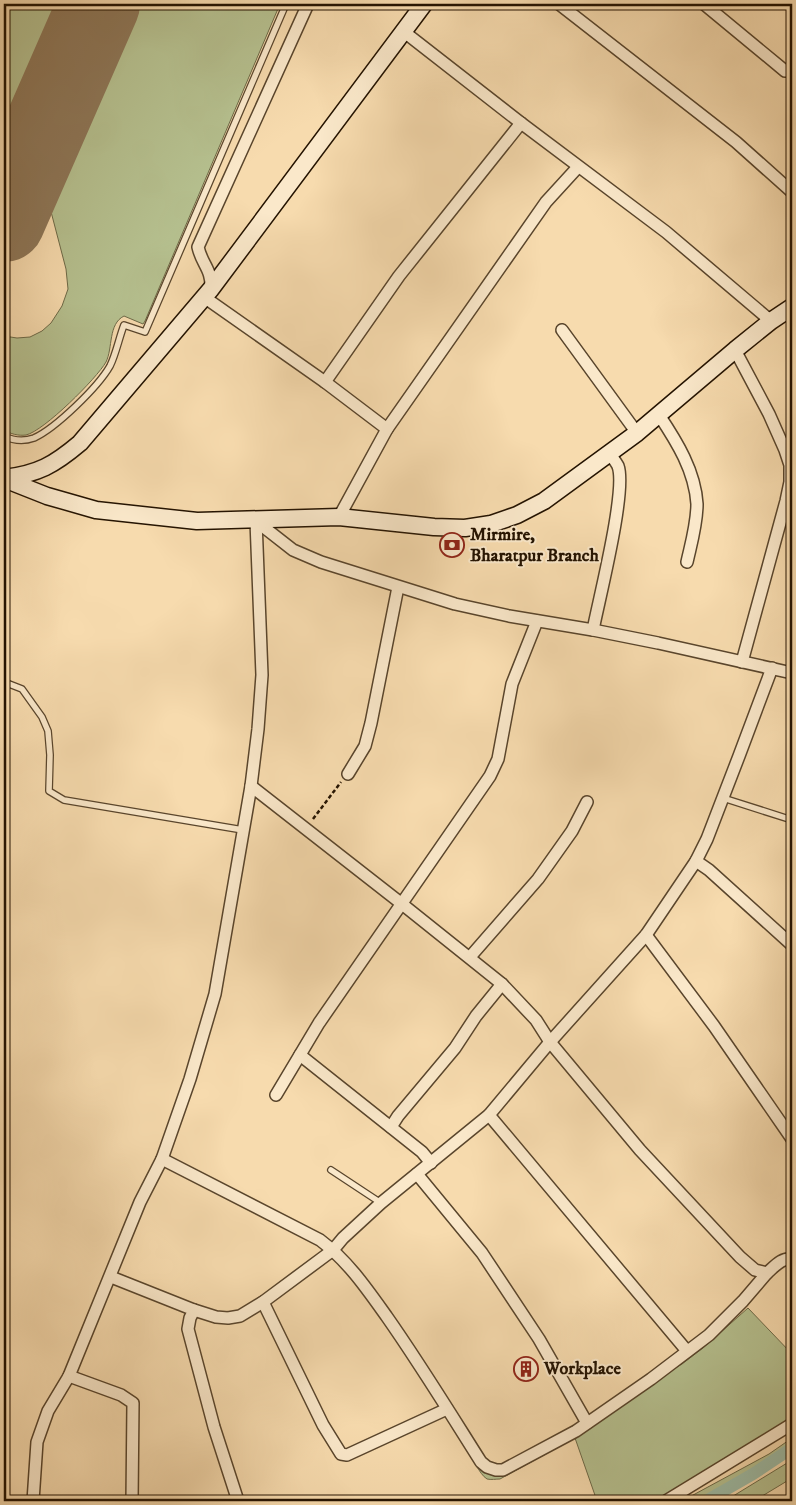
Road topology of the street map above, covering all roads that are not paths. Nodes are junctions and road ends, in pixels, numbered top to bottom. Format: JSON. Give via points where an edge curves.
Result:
{"nodes":[{"id":1,"x":286,"y":4,"type":"edge"},
{"id":2,"x":308,"y":4,"type":"edge"},
{"id":3,"x":424,"y":4,"type":"edge"},
{"id":4,"x":559,"y":4,"type":"edge"},
{"id":5,"x":704,"y":4,"type":"edge"},
{"id":6,"x":403,"y":31,"type":"junction"},
{"id":7,"x":784,"y":71,"type":"dead end"},
{"id":8,"x":521,"y":123,"type":"junction"},
{"id":9,"x":578,"y":167,"type":"junction"},
{"id":10,"x":788,"y":179,"type":"edge"},
{"id":11,"x":792,"y":192,"type":"edge"},
{"id":12,"x":208,"y":293,"type":"junction"},
{"id":13,"x":792,"y":307,"type":"edge"},
{"id":14,"x":771,"y":321,"type":"junction"},
{"id":15,"x":562,"y":330,"type":"dead end"},
{"id":16,"x":735,"y":350,"type":"junction"},
{"id":17,"x":325,"y":382,"type":"junction"},
{"id":18,"x":660,"y":415,"type":"junction"},
{"id":19,"x":387,"y":429,"type":"junction"},
{"id":20,"x":637,"y":433,"type":"junction"},
{"id":21,"x":4,"y":436,"type":"edge"},
{"id":22,"x":609,"y":453,"type":"junction"},
{"id":23,"x":4,"y":478,"type":"edge"},
{"id":24,"x":339,"y":517,"type":"junction"},
{"id":25,"x":256,"y":521,"type":"junction"},
{"id":26,"x":687,"y":562,"type":"dead end"},
{"id":27,"x":398,"y":587,"type":"junction"},
{"id":28,"x":537,"y":621,"type":"junction"},
{"id":29,"x":593,"y":630,"type":"junction"},
{"id":30,"x":742,"y":662,"type":"junction"},
{"id":31,"x":772,"y":668,"type":"junction"},
{"id":32,"x":792,"y":673,"type":"edge"},
{"id":33,"x":4,"y":682,"type":"edge"},
{"id":34,"x":348,"y":774,"type":"road end"},
{"id":35,"x":251,"y":786,"type":"junction"},
{"id":36,"x":723,"y":798,"type":"junction"},
{"id":37,"x":587,"y":802,"type":"dead end"},
{"id":38,"x":792,"y":806,"type":"edge"},
{"id":39,"x":790,"y":819,"type":"edge"},
{"id":40,"x":243,"y":830,"type":"junction"},
{"id":41,"x":696,"y":861,"type":"junction"},
{"id":42,"x":402,"y":904,"type":"junction"},
{"id":43,"x":646,"y":935,"type":"junction"},
{"id":44,"x":792,"y":945,"type":"edge"},
{"id":45,"x":470,"y":958,"type":"junction"},
{"id":46,"x":502,"y":984,"type":"junction"},
{"id":47,"x":550,"y":1042,"type":"junction"},
{"id":48,"x":300,"y":1055,"type":"junction"},
{"id":49,"x":276,"y":1095,"type":"dead end"},
{"id":50,"x":489,"y":1115,"type":"junction"},
{"id":51,"x":391,"y":1127,"type":"junction"},
{"id":52,"x":792,"y":1139,"type":"edge"},
{"id":53,"x":162,"y":1159,"type":"junction"},
{"id":54,"x":430,"y":1163,"type":"junction"},
{"id":55,"x":331,"y":1170,"type":"dead end"},
{"id":56,"x":417,"y":1174,"type":"junction"},
{"id":57,"x":381,"y":1203,"type":"junction"},
{"id":58,"x":333,"y":1250,"type":"junction"},
{"id":59,"x":791,"y":1257,"type":"edge"},
{"id":60,"x":767,"y":1273,"type":"junction"},
{"id":61,"x":111,"y":1277,"type":"junction"},
{"id":62,"x":263,"y":1302,"type":"junction"},
{"id":63,"x":194,"y":1310,"type":"junction"},
{"id":64,"x":687,"y":1351,"type":"junction"},
{"id":65,"x":69,"y":1376,"type":"junction"},
{"id":66,"x":447,"y":1408,"type":"junction"},
{"id":67,"x":587,"y":1423,"type":"junction"},
{"id":68,"x":792,"y":1424,"type":"edge"},
{"id":69,"x":33,"y":1501,"type":"edge"},
{"id":70,"x":132,"y":1501,"type":"edge"},
{"id":71,"x":238,"y":1501,"type":"edge"},
{"id":72,"x":666,"y":1501,"type":"edge"}],
"edges":[{"from":1,"to":21,"type":"lane","via":[[145,332],[124,325],[110,365],[96,385],[48,429],[24,440],[14,441]]},
{"from":2,"to":12,"type":"street","via":[[198,247],[210,274]]},
{"from":3,"to":6,"type":"main road"},
{"from":4,"to":10,"type":"street"},
{"from":5,"to":7,"type":"street"},
{"from":6,"to":8,"type":"street"},
{"from":6,"to":12,"type":"main road"},
{"from":8,"to":9,"type":"street"},
{"from":8,"to":17,"type":"street","via":[[399,276]]},
{"from":9,"to":14,"type":"street","via":[[666,232]]},
{"from":9,"to":19,"type":"street","via":[[546,202]]},
{"from":10,"to":11,"type":"street"},
{"from":12,"to":17,"type":"street"},
{"from":12,"to":23,"type":"main road","via":[[80,443],[47,466],[27,475]]},
{"from":13,"to":14,"type":"main road"},
{"from":14,"to":16,"type":"main road"},
{"from":15,"to":20,"type":"street"},
{"from":16,"to":18,"type":"main road"},
{"from":16,"to":30,"type":"street","via":[[769,414],[790,465],[786,501]]},
{"from":17,"to":19,"type":"street"},
{"from":18,"to":20,"type":"main road"},
{"from":18,"to":26,"type":"street","via":[[689,469],[695,488],[697,506]]},
{"from":19,"to":24,"type":"street"},
{"from":20,"to":22,"type":"main road"},
{"from":22,"to":24,"type":"main road","via":[[544,502],[491,524],[465,528],[434,527]]},
{"from":22,"to":29,"type":"street","via":[[618,466],[620,485]]},
{"from":23,"to":25,"type":"main road","via":[[47,496],[96,510],[197,521]]},
{"from":24,"to":25,"type":"main road"},
{"from":25,"to":27,"type":"street","via":[[293,550]]},
{"from":25,"to":35,"type":"street","via":[[262,675]]},
{"from":27,"to":28,"type":"street","via":[[455,604]]},
{"from":27,"to":34,"type":"street","via":[[365,746]]},
{"from":28,"to":29,"type":"street"},
{"from":28,"to":42,"type":"street","via":[[512,684],[498,759],[490,776]]},
{"from":29,"to":30,"type":"street"},
{"from":30,"to":31,"type":"street"},
{"from":31,"to":32,"type":"street"},
{"from":31,"to":36,"type":"street"},
{"from":33,"to":40,"type":"lane","via":[[22,689],[42,717],[48,731],[49,791],[56,796],[64,800]]},
{"from":35,"to":40,"type":"street"},
{"from":35,"to":42,"type":"street"},
{"from":36,"to":39,"type":"lane"},
{"from":36,"to":41,"type":"street"},
{"from":37,"to":45,"type":"street","via":[[572,831],[538,879]]},
{"from":38,"to":39,"type":"lane"},
{"from":40,"to":53,"type":"street","via":[[214,994],[190,1079]]},
{"from":41,"to":43,"type":"street"},
{"from":41,"to":44,"type":"street"},
{"from":42,"to":45,"type":"street"},
{"from":42,"to":48,"type":"street","via":[[319,1022]]},
{"from":43,"to":47,"type":"street"},
{"from":43,"to":52,"type":"street"},
{"from":45,"to":46,"type":"street"},
{"from":46,"to":47,"type":"street","via":[[536,1020]]},
{"from":46,"to":51,"type":"street"},
{"from":47,"to":50,"type":"street"},
{"from":47,"to":60,"type":"street","via":[[640,1150],[740,1257],[755,1270]]},
{"from":48,"to":49,"type":"street"},
{"from":48,"to":51,"type":"street"},
{"from":50,"to":54,"type":"street"},
{"from":50,"to":64,"type":"street"},
{"from":51,"to":54,"type":"street","via":[[422,1152]]},
{"from":53,"to":58,"type":"street","via":[[320,1240]]},
{"from":53,"to":61,"type":"street","via":[[140,1202]]},
{"from":54,"to":56,"type":"street"},
{"from":55,"to":57,"type":"lane"},
{"from":56,"to":57,"type":"street"},
{"from":56,"to":67,"type":"street","via":[[482,1253],[539,1338]]},
{"from":57,"to":58,"type":"street"},
{"from":58,"to":62,"type":"street"},
{"from":58,"to":66,"type":"street","via":[[375,1300]]},
{"from":59,"to":60,"type":"street"},
{"from":60,"to":64,"type":"street","via":[[743,1301]]},
{"from":61,"to":63,"type":"street"},
{"from":61,"to":65,"type":"street"},
{"from":62,"to":63,"type":"street","via":[[240,1316],[228,1318]]},
{"from":62,"to":66,"type":"street","via":[[323,1425],[341,1454],[348,1455]]},
{"from":63,"to":71,"type":"street","via":[[188,1329]]},
{"from":64,"to":67,"type":"street"},
{"from":65,"to":69,"type":"street","via":[[48,1411],[37,1442]]},
{"from":65,"to":70,"type":"street","via":[[121,1394],[133,1403]]},
{"from":66,"to":67,"type":"street","via":[[481,1462],[496,1470],[510,1467]]},
{"from":68,"to":72,"type":"street"}]}
